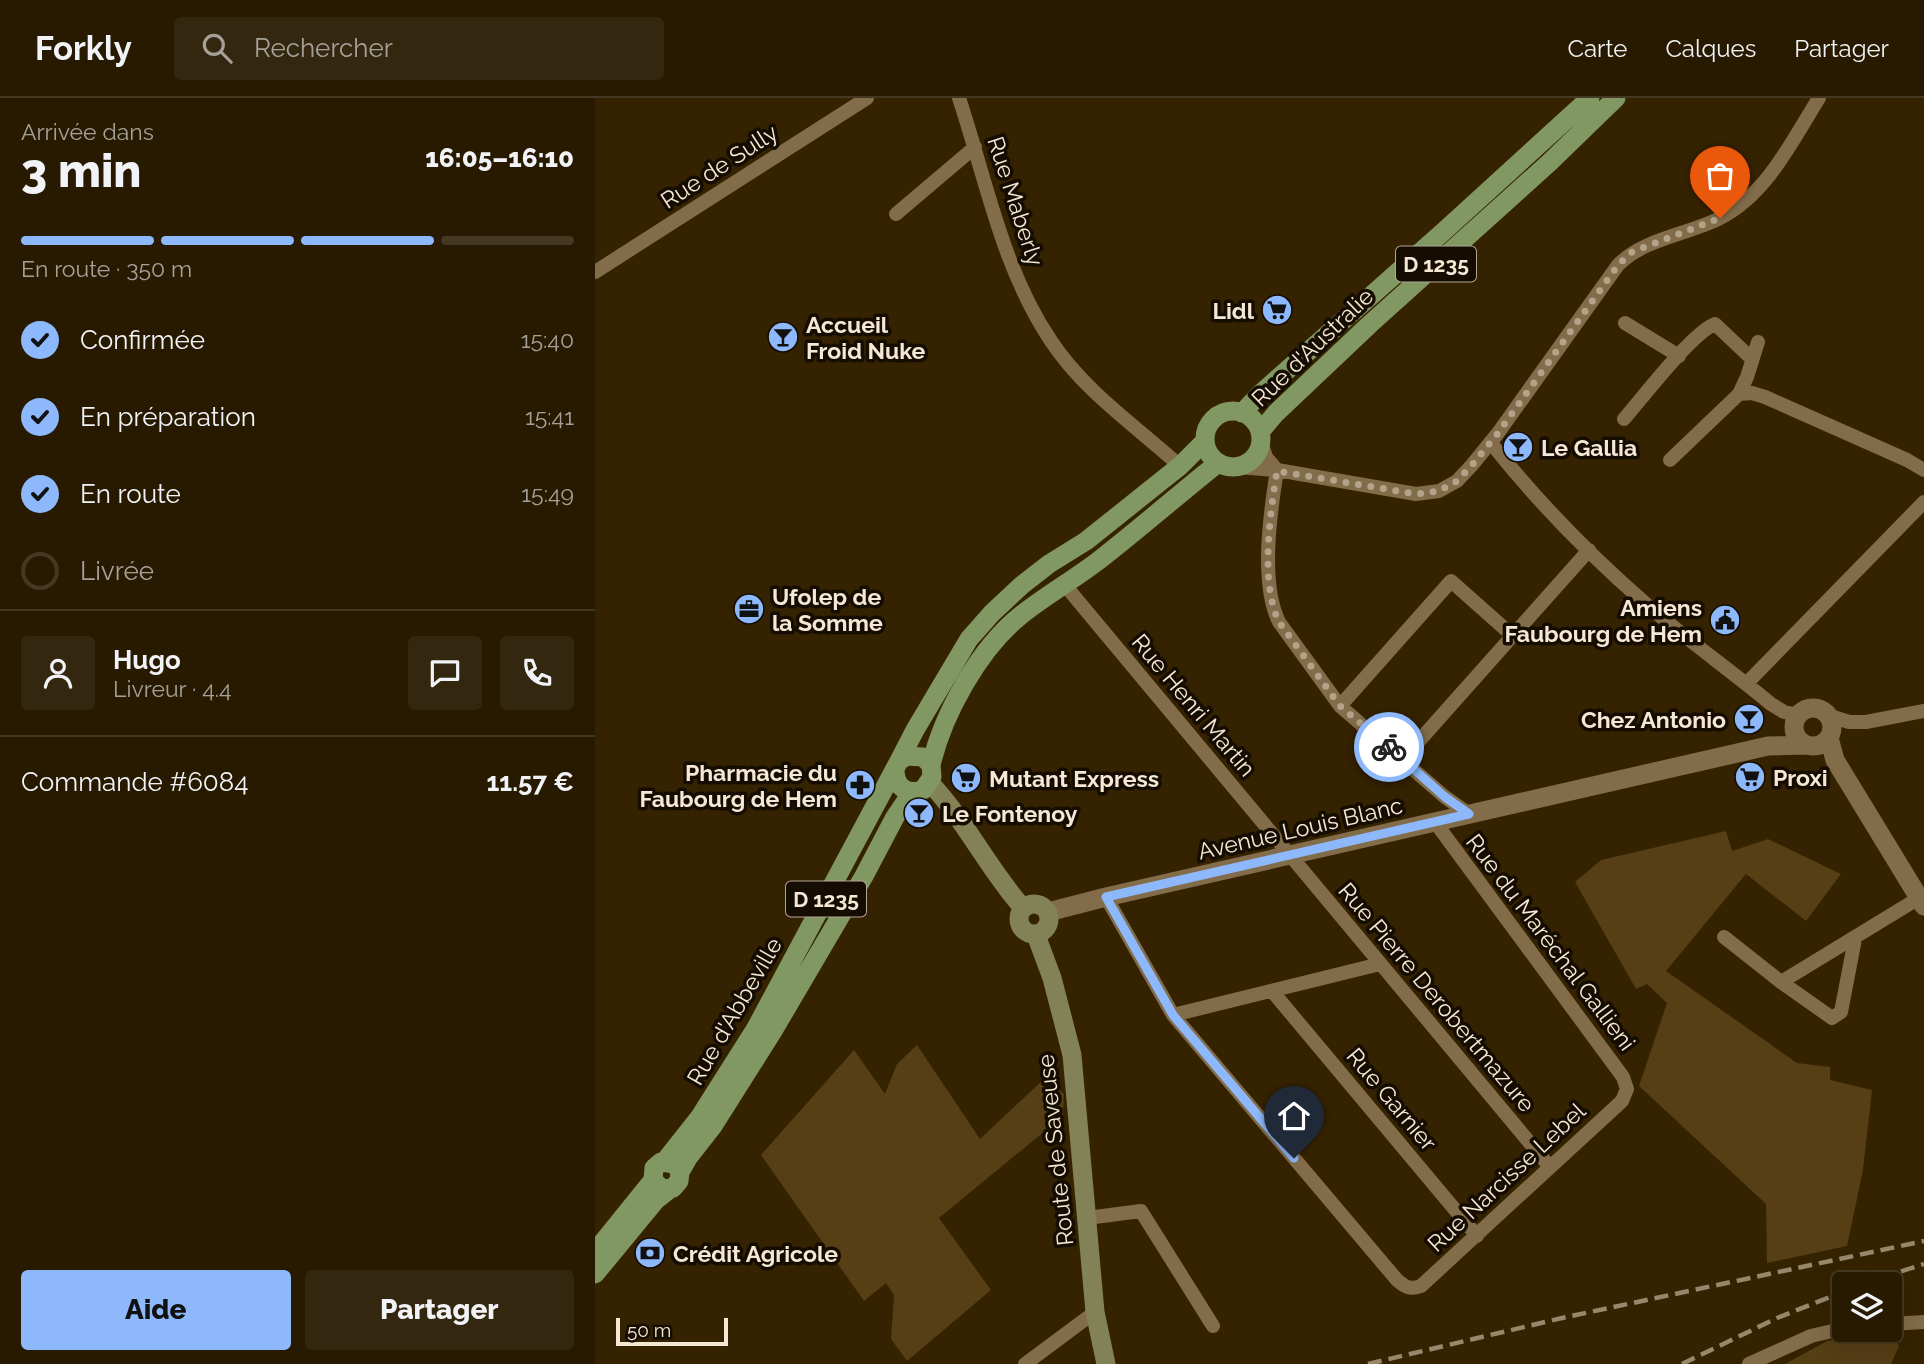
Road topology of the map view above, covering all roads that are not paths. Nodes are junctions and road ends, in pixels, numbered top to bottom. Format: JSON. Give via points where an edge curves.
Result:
{"nodes":[{"id":1,"x":867,"y":98,"type":"edge"},
{"id":2,"x":959,"y":98,"type":"edge"},
{"id":3,"x":1590,"y":98,"type":"edge"},
{"id":4,"x":1616,"y":98,"type":"edge"},
{"id":5,"x":1819,"y":98,"type":"edge"},
{"id":6,"x":977,"y":153,"type":"junction"},
{"id":7,"x":897,"y":214,"type":"dead end"},
{"id":8,"x":595,"y":272,"type":"edge"},
{"id":9,"x":1625,"y":323,"type":"dead end"},
{"id":10,"x":1758,"y":342,"type":"dead end"},
{"id":11,"x":1679,"y":356,"type":"junction"},
{"id":12,"x":1752,"y":359,"type":"junction"},
{"id":13,"x":1739,"y":394,"type":"junction"},
{"id":14,"x":1242,"y":413,"type":"junction"},
{"id":15,"x":1625,"y":419,"type":"dead end"},
{"id":16,"x":1260,"y":437,"type":"junction"},
{"id":17,"x":1205,"y":441,"type":"junction"},
{"id":18,"x":1491,"y":443,"type":"junction"},
{"id":19,"x":1670,"y":460,"type":"dead end"},
{"id":20,"x":1228,"y":465,"type":"junction"},
{"id":21,"x":1180,"y":466,"type":"junction"},
{"id":22,"x":1924,"y":470,"type":"edge"},
{"id":23,"x":1277,"y":471,"type":"junction"},
{"id":24,"x":1924,"y":502,"type":"edge"},
{"id":25,"x":1589,"y":550,"type":"junction"},
{"id":26,"x":1064,"y":584,"type":"junction"},
{"id":27,"x":1513,"y":636,"type":"junction"},
{"id":28,"x":1747,"y":684,"type":"junction"},
{"id":29,"x":1340,"y":706,"type":"junction"},
{"id":30,"x":1924,"y":711,"type":"edge"},
{"id":31,"x":1796,"y":720,"type":"junction"},
{"id":32,"x":1826,"y":733,"type":"junction"},
{"id":33,"x":1767,"y":746,"type":"junction"},
{"id":34,"x":1403,"y":759,"type":"junction"},
{"id":35,"x":897,"y":765,"type":"junction"},
{"id":36,"x":930,"y":774,"type":"junction"},
{"id":37,"x":912,"y":792,"type":"junction"},
{"id":38,"x":1469,"y":814,"type":"junction"},
{"id":39,"x":1435,"y":822,"type":"junction"},
{"id":40,"x":1289,"y":855,"type":"junction"},
{"id":41,"x":1106,"y":897,"type":"junction"},
{"id":42,"x":1922,"y":902,"type":"edge"},
{"id":43,"x":1023,"y":908,"type":"junction"},
{"id":44,"x":1048,"y":912,"type":"junction"},
{"id":45,"x":1036,"y":934,"type":"junction"},
{"id":46,"x":1724,"y":937,"type":"dead end"},
{"id":47,"x":1854,"y":939,"type":"junction"},
{"id":48,"x":1380,"y":964,"type":"junction"},
{"id":49,"x":1781,"y":982,"type":"junction"},
{"id":50,"x":1272,"y":991,"type":"junction"},
{"id":51,"x":1173,"y":1015,"type":"junction"},
{"id":52,"x":1627,"y":1090,"type":"joint"},
{"id":53,"x":673,"y":1167,"type":"junction"},
{"id":54,"x":1550,"y":1167,"type":"junction"},
{"id":55,"x":661,"y":1185,"type":"junction"},
{"id":56,"x":1087,"y":1218,"type":"junction"},
{"id":57,"x":1477,"y":1236,"type":"junction"},
{"id":58,"x":595,"y":1252,"type":"edge"},
{"id":59,"x":595,"y":1274,"type":"edge"},
{"id":60,"x":1095,"y":1312,"type":"junction"},
{"id":61,"x":1924,"y":1322,"type":"edge"},
{"id":62,"x":1902,"y":1323,"type":"edge"},
{"id":63,"x":1213,"y":1326,"type":"dead end"},
{"id":64,"x":1832,"y":1331,"type":"edge"},
{"id":65,"x":1025,"y":1364,"type":"edge"},
{"id":66,"x":1106,"y":1364,"type":"edge"},
{"id":67,"x":1749,"y":1364,"type":"edge"}],
"edges":[{"from":1,"to":8,"type":"street","name":"Rue de Sully"},
{"from":2,"to":6,"type":"street","name":"Rue Maberly"},
{"from":3,"to":14,"type":"main road","name":"Rue d'Australie","number":"D 1235"},
{"from":4,"to":16,"type":"main road","name":"Rue d'Australie","number":"D 1235","via":[[1276,413]]},
{"from":5,"to":18,"type":"street","via":[[1775,167],[1740,206],[1632,252],[1618,265]]},
{"from":6,"to":7,"type":"street"},
{"from":6,"to":21,"type":"street","name":"Rue Maberly","via":[[1013,271],[1051,341],[1107,404]]},
{"from":9,"to":11,"type":"street"},
{"from":10,"to":12,"type":"street"},
{"from":11,"to":12,"type":"street","via":[[1715,324]]},
{"from":11,"to":15,"type":"street"},
{"from":12,"to":13,"type":"street"},
{"from":13,"to":19,"type":"street"},
{"from":13,"to":22,"type":"street","via":[[1765,397]]},
{"from":14,"to":16,"type":"main road","via":[[1256,424]]},
{"from":14,"to":17,"type":"main road","via":[[1227,412],[1214,419]]},
{"from":16,"to":20,"type":"main road","via":[[1253,458]]},
{"from":16,"to":23,"type":"street","via":[[1266,457]]},
{"from":17,"to":20,"type":"main road","via":[[1212,457]]},
{"from":17,"to":21,"type":"main road","number":"D 1235"},
{"from":18,"to":23,"type":"street","via":[[1457,481],[1429,494]]},
{"from":18,"to":25,"type":"street"},
{"from":20,"to":23,"type":"street"},
{"from":20,"to":26,"type":"main road"},
{"from":21,"to":35,"type":"main road","number":"D 1235","via":[[1086,541],[1040,571],[992,613],[969,639]]},
{"from":23,"to":29,"type":"street","via":[[1270,519],[1273,610]]},
{"from":24,"to":28,"type":"street"},
{"from":25,"to":27,"type":"street"},
{"from":25,"to":28,"type":"street","via":[[1647,606]]},
{"from":26,"to":36,"type":"main road","via":[[1018,618],[988,649],[936,741]]},
{"from":26,"to":40,"type":"street","name":"Rue Henri Martin"},
{"from":27,"to":29,"type":"street","via":[[1451,581]]},
{"from":27,"to":34,"type":"street"},
{"from":28,"to":31,"type":"street"},
{"from":29,"to":34,"type":"street"},
{"from":30,"to":32,"type":"street","name":"Avenue Louis Blanc"},
{"from":31,"to":32,"type":"street","via":[[1797,738]]},
{"from":31,"to":32,"type":"street","via":[[1813,709]]},
{"from":31,"to":33,"type":"street","name":"Avenue Louis Blanc"},
{"from":32,"to":33,"type":"street","name":"Avenue Louis Blanc"},
{"from":32,"to":42,"type":"street","via":[[1835,760]]},
{"from":33,"to":38,"type":"street","name":"Avenue Louis Blanc"},
{"from":34,"to":38,"type":"street"},
{"from":35,"to":36,"type":"main road","via":[[907,755],[918,755]]},
{"from":35,"to":37,"type":"main road","via":[[896,781]]},
{"from":35,"to":53,"type":"main road","name":"Rue d'Abbeville","number":"D 1235","via":[[756,1028]]},
{"from":36,"to":37,"type":"main road","via":[[923,790]]},
{"from":36,"to":43,"type":"main road"},
{"from":37,"to":53,"type":"main road","name":"Rue d'Abbeville","number":"D 1235","via":[[713,1126],[688,1158]]},
{"from":38,"to":39,"type":"street","name":"Avenue Louis Blanc"},
{"from":39,"to":40,"type":"street","name":"Avenue Louis Blanc"},
{"from":39,"to":52,"type":"street","name":"Rue du Maréchal Gallieni","via":[[1623,1077]]},
{"from":40,"to":41,"type":"street","name":"Avenue Louis Blanc"},
{"from":40,"to":48,"type":"street","name":"Rue Pierre Derobertmazure"},
{"from":41,"to":44,"type":"street","name":"Avenue Louis Blanc"},
{"from":41,"to":51,"type":"street"},
{"from":42,"to":47,"type":"street"},
{"from":43,"to":44,"type":"main road","via":[[1035,904]]},
{"from":43,"to":45,"type":"main road","via":[[1019,924],[1026,933]]},
{"from":44,"to":45,"type":"main road","via":[[1046,929]]},
{"from":45,"to":56,"type":"main road","name":"Route de Saveuse","via":[[1072,1055]]},
{"from":46,"to":49,"type":"street"},
{"from":47,"to":49,"type":"street"},
{"from":47,"to":49,"type":"street","via":[[1837,1016],[1832,1018]]},
{"from":48,"to":50,"type":"street"},
{"from":48,"to":54,"type":"street","name":"Rue Pierre Derobertmazure"},
{"from":50,"to":51,"type":"street"},
{"from":50,"to":57,"type":"street","name":"Rue Garnier"},
{"from":51,"to":57,"type":"street","name":"Rue Narcisse Lebel","via":[[1404,1287],[1421,1286]]},
{"from":52,"to":54,"type":"street","name":"Rue Narcisse Lebel","via":[[1622,1101]]},
{"from":53,"to":55,"type":"main road","via":[[679,1181]]},
{"from":54,"to":57,"type":"street","name":"Rue Narcisse Lebel"},
{"from":55,"to":58,"type":"main road"},
{"from":55,"to":59,"type":"main road","via":[[656,1200]]},
{"from":56,"to":60,"type":"main road","name":"Route de Saveuse"},
{"from":56,"to":63,"type":"street","via":[[1141,1211]]},
{"from":60,"to":65,"type":"street"},
{"from":60,"to":66,"type":"main road","name":"Route de Saveuse"},
{"from":61,"to":62,"type":"street"},
{"from":64,"to":67,"type":"street"}]}
